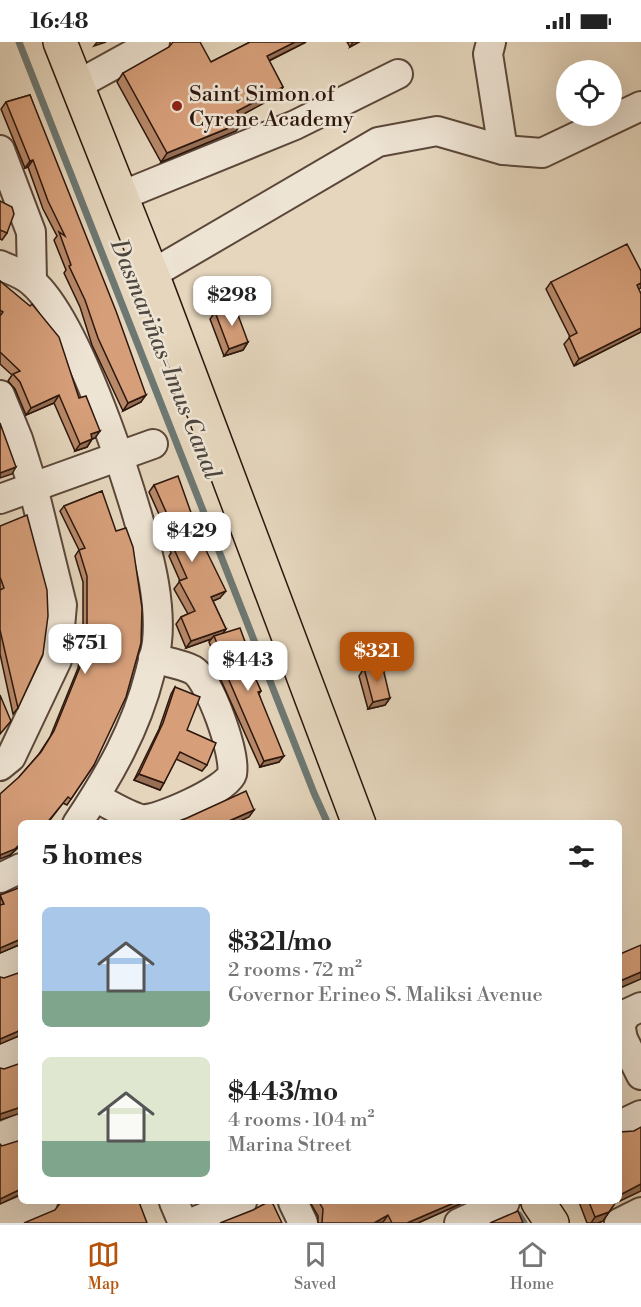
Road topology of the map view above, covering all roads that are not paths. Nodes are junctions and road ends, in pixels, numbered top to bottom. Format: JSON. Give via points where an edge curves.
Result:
{"nodes":[{"id":1,"x":60,"y":42,"type":"edge"},
{"id":2,"x":155,"y":42,"type":"edge"},
{"id":3,"x":491,"y":42,"type":"edge"},
{"id":4,"x":398,"y":74,"type":"dead end"},
{"id":5,"x":77,"y":86,"type":"junction"},
{"id":6,"x":641,"y":106,"type":"edge"},
{"id":7,"x":0,"y":150,"type":"edge"},
{"id":8,"x":503,"y":150,"type":"junction"},
{"id":9,"x":121,"y":196,"type":"junction"},
{"id":10,"x":0,"y":265,"type":"edge"},
{"id":11,"x":152,"y":274,"type":"junction"},
{"id":12,"x":32,"y":281,"type":"junction"},
{"id":13,"x":0,"y":395,"type":"edge"},
{"id":14,"x":153,"y":444,"type":"dead end"},
{"id":15,"x":118,"y":458,"type":"junction"},
{"id":16,"x":33,"y":488,"type":"junction"},
{"id":17,"x":0,"y":499,"type":"edge"},
{"id":18,"x":153,"y":658,"type":"junction"},
{"id":19,"x":0,"y":766,"type":"edge"},
{"id":20,"x":96,"y":797,"type":"junction"},
{"id":21,"x":80,"y":820,"type":"edge"},
{"id":22,"x":357,"y":820,"type":"edge"},
{"id":23,"x":18,"y":869,"type":"edge"},
{"id":24,"x":0,"y":878,"type":"edge"},
{"id":25,"x":18,"y":961,"type":"edge"},
{"id":26,"x":0,"y":969,"type":"edge"},
{"id":27,"x":627,"y":1017,"type":"edge"},
{"id":28,"x":18,"y":1052,"type":"edge"},
{"id":29,"x":0,"y":1060,"type":"edge"},
{"id":30,"x":641,"y":1075,"type":"edge"},
{"id":31,"x":641,"y":1115,"type":"edge"},
{"id":32,"x":622,"y":1124,"type":"edge"},
{"id":33,"x":18,"y":1129,"type":"edge"},
{"id":34,"x":0,"y":1137,"type":"edge"},
{"id":35,"x":38,"y":1204,"type":"edge"},
{"id":36,"x":175,"y":1204,"type":"edge"},
{"id":37,"x":237,"y":1204,"type":"edge"},
{"id":38,"x":294,"y":1204,"type":"edge"},
{"id":39,"x":501,"y":1204,"type":"edge"},
{"id":40,"x":539,"y":1204,"type":"edge"},
{"id":41,"x":641,"y":1212,"type":"edge"},
{"id":42,"x":0,"y":1220,"type":"edge"},
{"id":43,"x":183,"y":1223,"type":"edge"},
{"id":44,"x":191,"y":1223,"type":"edge"},
{"id":45,"x":303,"y":1223,"type":"edge"},
{"id":46,"x":459,"y":1223,"type":"edge"},
{"id":47,"x":552,"y":1223,"type":"edge"},
{"id":48,"x":619,"y":1223,"type":"edge"}],
"edges":[{"from":1,"to":5,"type":"main road"},
{"from":2,"to":5,"type":"street"},
{"from":3,"to":8,"type":"street","via":[[488,54]]},
{"from":4,"to":9,"type":"street","via":[[294,125]]},
{"from":5,"to":9,"type":"main road"},
{"from":6,"to":8,"type":"street","via":[[542,153]]},
{"from":7,"to":12,"type":"street","via":[[31,232]]},
{"from":8,"to":11,"type":"street","via":[[438,131],[378,142]]},
{"from":9,"to":11,"type":"main road"},
{"from":10,"to":12,"type":"street"},
{"from":11,"to":22,"type":"main road"},
{"from":12,"to":15,"type":"street","via":[[59,315]]},
{"from":13,"to":16,"type":"street"},
{"from":14,"to":15,"type":"street"},
{"from":15,"to":16,"type":"street"},
{"from":15,"to":18,"type":"street","via":[[154,584],[157,643]]},
{"from":16,"to":17,"type":"street"},
{"from":16,"to":19,"type":"street","via":[[62,605],[57,660],[11,757]]},
{"from":18,"to":20,"type":"street","via":[[141,707]]},
{"from":18,"to":20,"type":"street","via":[[193,670],[206,683],[233,756],[231,776],[219,789],[150,818],[142,819]]},
{"from":20,"to":21,"type":"street"},
{"from":23,"to":24,"type":"street"},
{"from":25,"to":26,"type":"street"},
{"from":27,"to":30,"type":"street","via":[[623,1039]]},
{"from":28,"to":29,"type":"street"},
{"from":31,"to":32,"type":"street"},
{"from":33,"to":34,"type":"street"},
{"from":35,"to":42,"type":"street"},
{"from":36,"to":43,"type":"street"},
{"from":37,"to":44,"type":"street"},
{"from":38,"to":45,"type":"street"},
{"from":39,"to":46,"type":"street"},
{"from":40,"to":47,"type":"main road"},
{"from":41,"to":48,"type":"street"}]}
